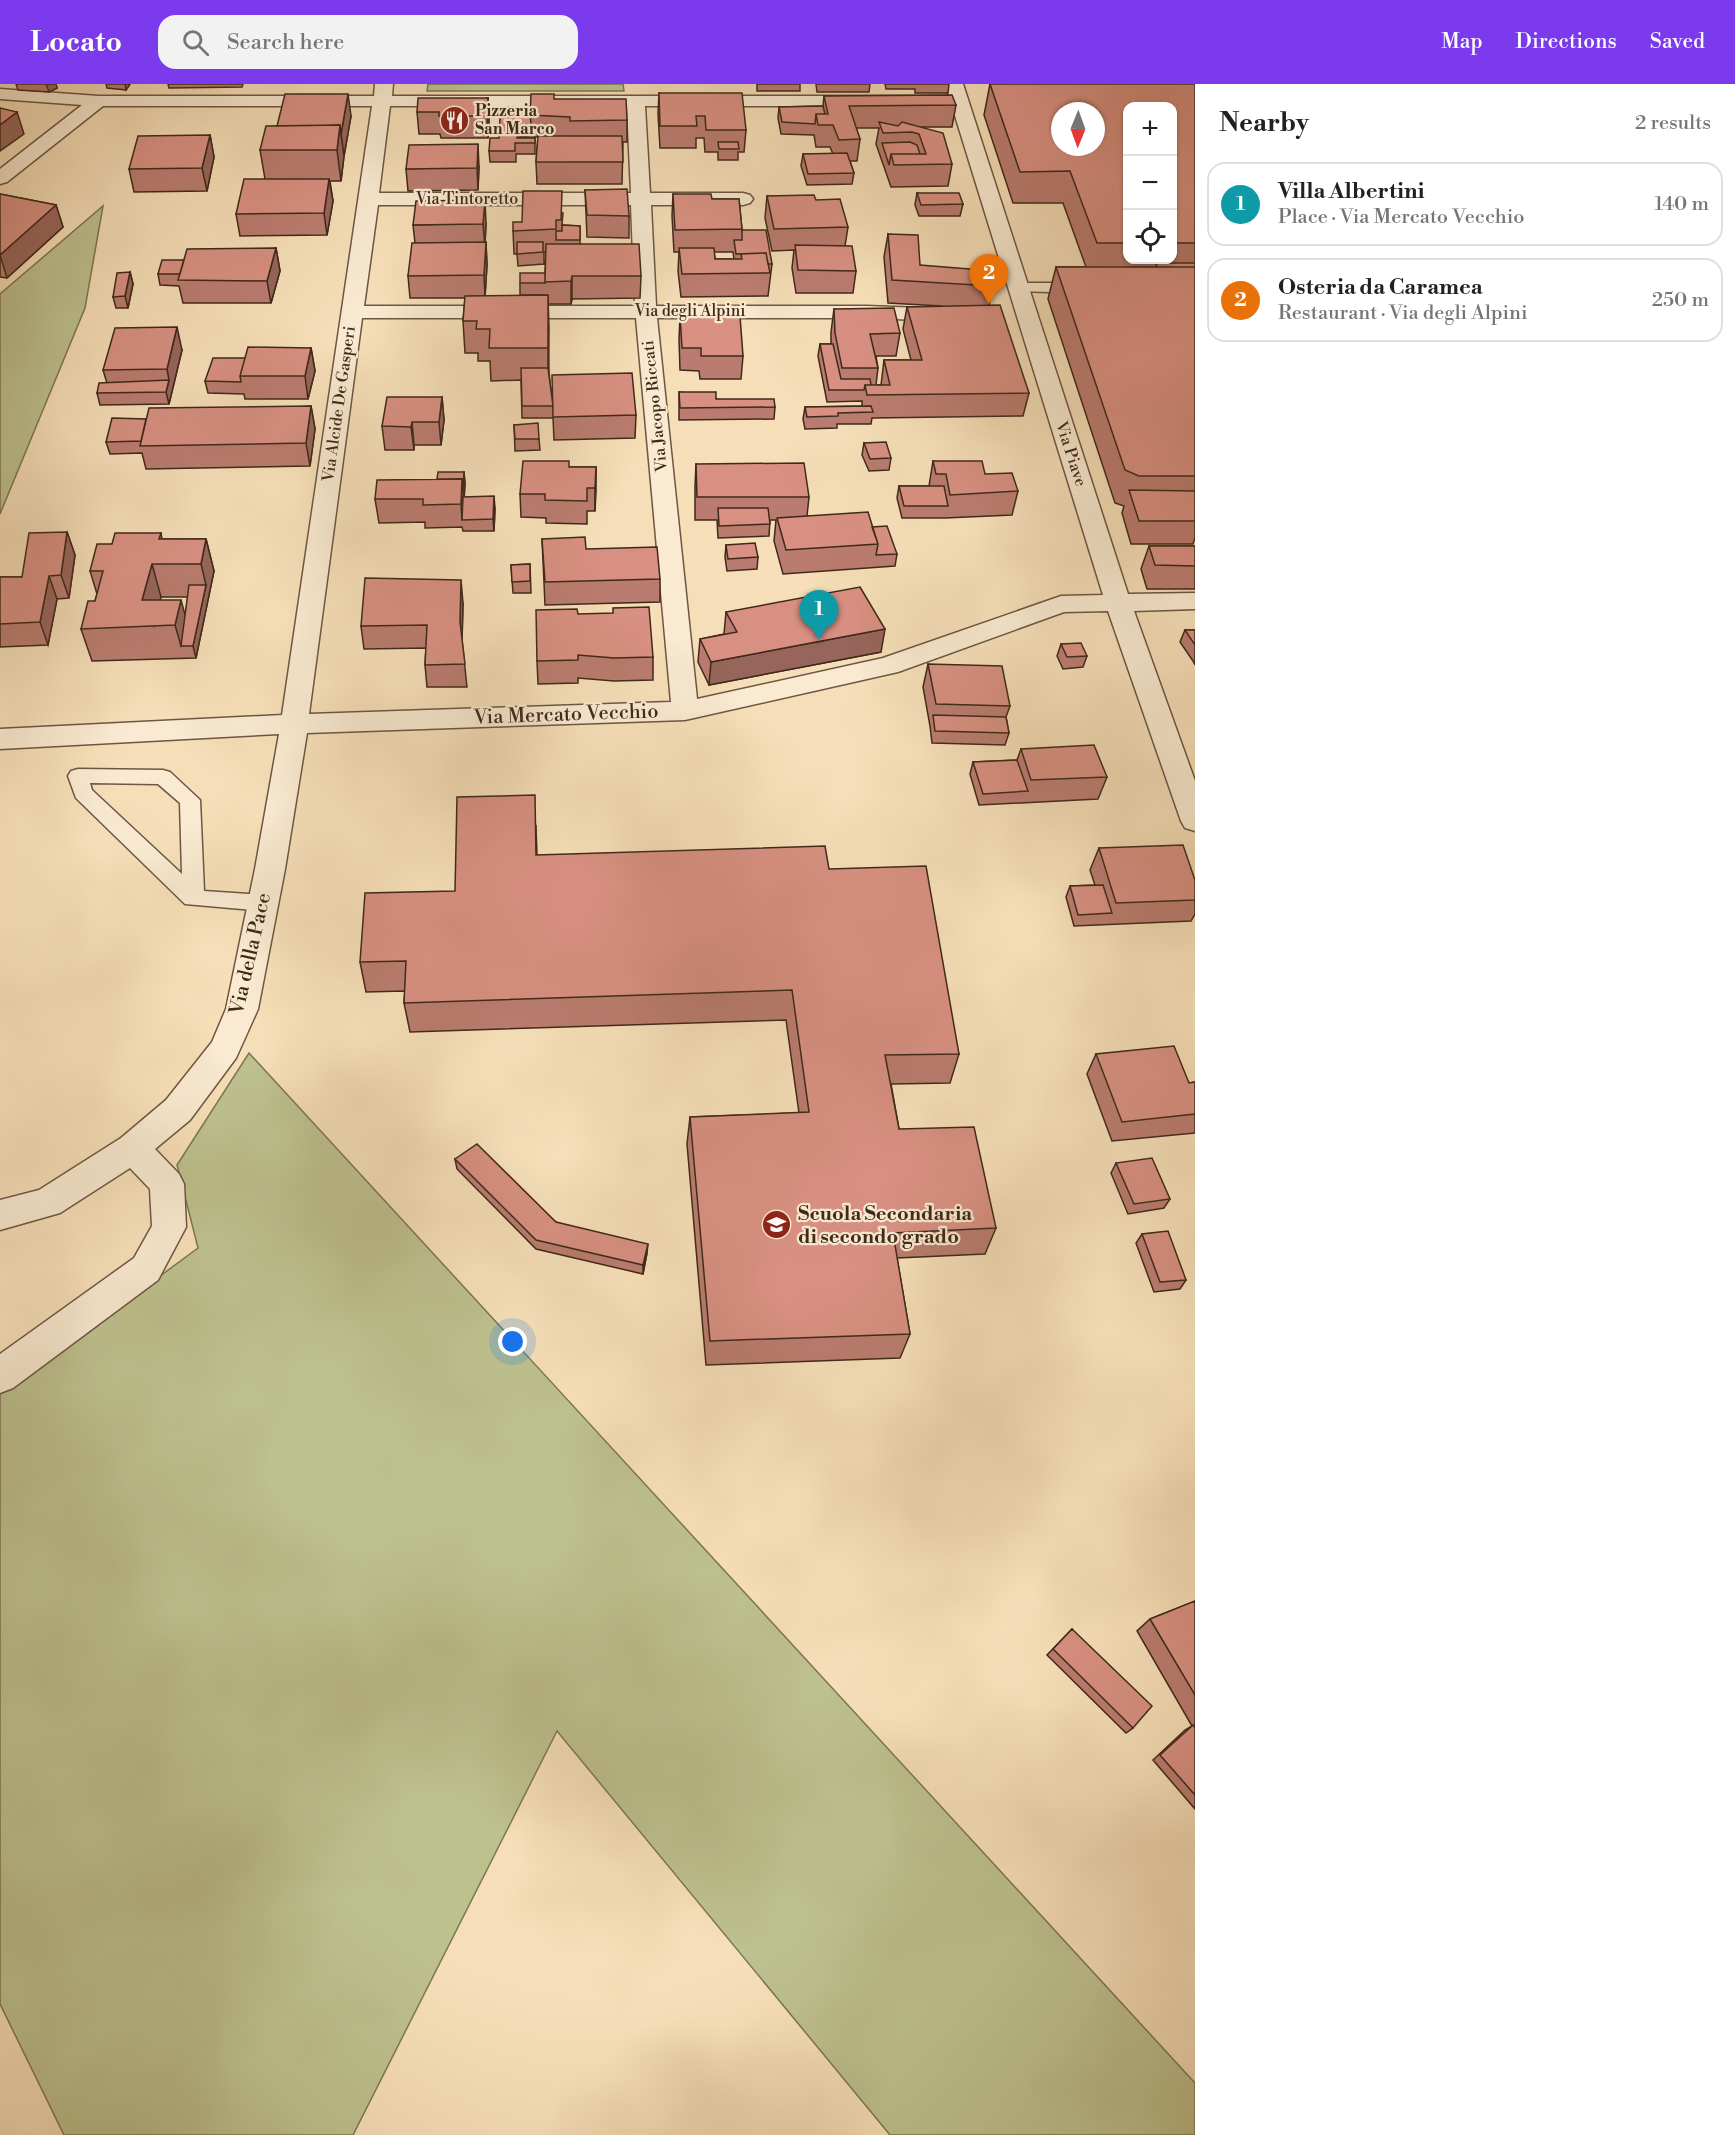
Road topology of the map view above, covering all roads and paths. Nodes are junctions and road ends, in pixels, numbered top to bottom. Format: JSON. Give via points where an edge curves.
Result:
{"nodes":[{"id":1,"x":956,"y":92,"type":"edge"},
{"id":2,"x":383,"y":93,"type":"edge"},
{"id":3,"x":0,"y":94,"type":"edge"},
{"id":4,"x":636,"y":100,"type":"junction"},
{"id":5,"x":99,"y":101,"type":"junction"},
{"id":6,"x":0,"y":178,"type":"edge"},
{"id":7,"x":370,"y":199,"type":"junction"},
{"id":8,"x":640,"y":199,"type":"junction"},
{"id":9,"x":743,"y":199,"type":"dead end"},
{"id":10,"x":1018,"y":288,"type":"junction"},
{"id":11,"x":1096,"y":288,"type":"edge"},
{"id":12,"x":646,"y":311,"type":"junction"},
{"id":13,"x":351,"y":312,"type":"junction"},
{"id":14,"x":966,"y":316,"type":"edge"},
{"id":15,"x":1195,"y":601,"type":"edge"},
{"id":16,"x":1118,"y":602,"type":"junction"},
{"id":17,"x":685,"y":711,"type":"junction"},
{"id":18,"x":296,"y":724,"type":"junction"},
{"id":19,"x":0,"y":739,"type":"edge"},
{"id":20,"x":1195,"y":821,"type":"edge"},
{"id":21,"x":193,"y":898,"type":"junction"},
{"id":22,"x":264,"y":903,"type":"junction"},
{"id":23,"x":133,"y":1148,"type":"junction"},
{"id":24,"x":0,"y":1215,"type":"edge"},
{"id":25,"x":0,"y":1376,"type":"edge"}],
"edges":[{"from":1,"to":4,"type":"street"},
{"from":1,"to":10,"type":"street","name":"Via Piave"},
{"from":2,"to":4,"type":"street"},
{"from":2,"to":5,"type":"street"},
{"from":2,"to":7,"type":"street","name":"Via Alcide De Gasperi"},
{"from":3,"to":5,"type":"street"},
{"from":4,"to":8,"type":"street","name":"Via Jacopo Riccati"},
{"from":5,"to":6,"type":"street"},
{"from":7,"to":8,"type":"street","name":"Via Tintoretto"},
{"from":7,"to":13,"type":"street","name":"Via Alcide De Gasperi"},
{"from":8,"to":9,"type":"street","name":"Via Tintoretto"},
{"from":8,"to":12,"type":"street","name":"Via Jacopo Riccati"},
{"from":10,"to":11,"type":"lane"},
{"from":10,"to":16,"type":"street","name":"Via Piave","via":[[1019,318]]},
{"from":12,"to":13,"type":"street","name":"Via degli Alpini"},
{"from":12,"to":14,"type":"street","name":"Via degli Alpini"},
{"from":12,"to":17,"type":"street","name":"Via Jacopo Riccati"},
{"from":13,"to":18,"type":"street","name":"Via Alcide De Gasperi"},
{"from":15,"to":16,"type":"street","name":"Via Mercato Vecchio"},
{"from":16,"to":17,"type":"street","name":"Via Mercato Vecchio","via":[[1060,604],[889,666]]},
{"from":16,"to":20,"type":"street","name":"Via Piave"},
{"from":17,"to":18,"type":"street","name":"Via Mercato Vecchio"},
{"from":18,"to":19,"type":"street","name":"Via Mercato Vecchio"},
{"from":18,"to":22,"type":"street","name":"Via della Pace"},
{"from":21,"to":21,"type":"lane","via":[[190,800],[164,777],[78,776],[83,794]]},
{"from":21,"to":22,"type":"lane"},
{"from":22,"to":23,"type":"street","name":"Via della Pace","via":[[242,1009],[225,1049],[178,1110]]},
{"from":23,"to":24,"type":"street","name":"Via della Pace","via":[[48,1203]]},
{"from":23,"to":25,"type":"street","via":[[167,1184],[169,1227],[146,1269]]}]}
